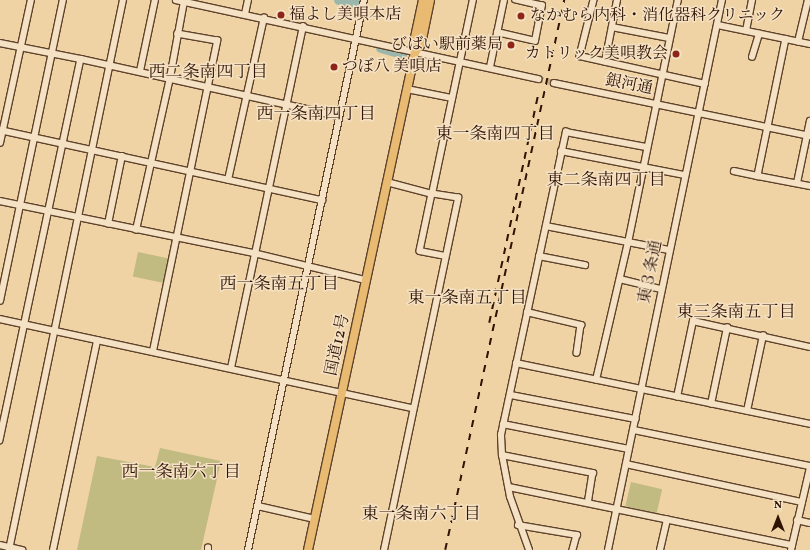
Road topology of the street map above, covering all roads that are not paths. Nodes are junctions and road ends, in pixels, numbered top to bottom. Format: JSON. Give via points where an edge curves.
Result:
{"nodes":[{"id":1,"x":30,"y":0,"type":"edge"},
{"id":2,"x":64,"y":0,"type":"edge"},
{"id":3,"x":123,"y":0,"type":"edge"},
{"id":4,"x":155,"y":0,"type":"edge"},
{"id":5,"x":176,"y":0,"type":"edge"},
{"id":6,"x":248,"y":0,"type":"edge"},
{"id":7,"x":364,"y":0,"type":"edge"},
{"id":8,"x":423,"y":0,"type":"edge"},
{"id":9,"x":430,"y":0,"type":"edge"},
{"id":10,"x":473,"y":0,"type":"edge"},
{"id":11,"x":504,"y":0,"type":"edge"},
{"id":12,"x":516,"y":0,"type":"edge"},
{"id":13,"x":594,"y":0,"type":"edge"},
{"id":14,"x":617,"y":0,"type":"edge"},
{"id":15,"x":678,"y":0,"type":"edge"},
{"id":16,"x":722,"y":0,"type":"edge"},
{"id":17,"x":752,"y":0,"type":"edge"},
{"id":18,"x":808,"y":0,"type":"edge"},
{"id":19,"x":184,"y":2,"type":"junction"},
{"id":20,"x":245,"y":14,"type":"junction"},
{"id":21,"x":264,"y":18,"type":"junction"},
{"id":22,"x":718,"y":25,"type":"junction"},
{"id":23,"x":303,"y":27,"type":"junction"},
{"id":24,"x":612,"y":27,"type":"junction"},
{"id":25,"x":746,"y":31,"type":"junction"},
{"id":26,"x":497,"y":32,"type":"junction"},
{"id":27,"x":178,"y":34,"type":"junction"},
{"id":28,"x":759,"y":34,"type":"junction"},
{"id":29,"x":357,"y":38,"type":"junction"},
{"id":30,"x":669,"y":38,"type":"junction"},
{"id":31,"x":786,"y":39,"type":"junction"},
{"id":32,"x":798,"y":42,"type":"junction"},
{"id":33,"x":0,"y":43,"type":"edge"},
{"id":34,"x":810,"y":44,"type":"edge"},
{"id":35,"x":20,"y":47,"type":"junction"},
{"id":36,"x":415,"y":52,"type":"junction"},
{"id":37,"x":52,"y":53,"type":"junction"},
{"id":38,"x":752,"y":57,"type":"dead end"},
{"id":39,"x":82,"y":59,"type":"junction"},
{"id":40,"x":460,"y":61,"type":"junction"},
{"id":41,"x":605,"y":62,"type":"junction"},
{"id":42,"x":111,"y":65,"type":"junction"},
{"id":43,"x":490,"y":67,"type":"junction"},
{"id":44,"x":140,"y":71,"type":"junction"},
{"id":45,"x":662,"y":74,"type":"junction"},
{"id":46,"x":170,"y":78,"type":"junction"},
{"id":47,"x":538,"y":79,"type":"tunnel mouth"},
{"id":48,"x":554,"y":83,"type":"tunnel mouth"},
{"id":49,"x":705,"y":84,"type":"junction"},
{"id":50,"x":208,"y":86,"type":"junction"},
{"id":51,"x":407,"y":89,"type":"junction"},
{"id":52,"x":246,"y":95,"type":"junction"},
{"id":53,"x":452,"y":98,"type":"junction"},
{"id":54,"x":657,"y":103,"type":"junction"},
{"id":55,"x":286,"y":104,"type":"junction"},
{"id":56,"x":699,"y":112,"type":"junction"},
{"id":57,"x":339,"y":116,"type":"junction"},
{"id":58,"x":810,"y":121,"type":"edge"},
{"id":59,"x":768,"y":127,"type":"junction"},
{"id":60,"x":1,"y":130,"type":"edge"},
{"id":61,"x":809,"y":135,"type":"edge"},
{"id":62,"x":34,"y":137,"type":"junction"},
{"id":63,"x":0,"y":143,"type":"edge"},
{"id":64,"x":63,"y":143,"type":"junction"},
{"id":65,"x":646,"y":147,"type":"junction"},
{"id":66,"x":92,"y":149,"type":"junction"},
{"id":67,"x":561,"y":151,"type":"junction"},
{"id":68,"x":122,"y":156,"type":"junction"},
{"id":69,"x":152,"y":163,"type":"junction"},
{"id":70,"x":643,"y":167,"type":"junction"},
{"id":71,"x":734,"y":171,"type":"dead end"},
{"id":72,"x":191,"y":172,"type":"junction"},
{"id":73,"x":685,"y":175,"type":"junction"},
{"id":74,"x":758,"y":176,"type":"junction"},
{"id":75,"x":228,"y":180,"type":"junction"},
{"id":76,"x":387,"y":182,"type":"junction"},
{"id":77,"x":797,"y":183,"type":"junction"},
{"id":78,"x":810,"y":186,"type":"edge"},
{"id":79,"x":268,"y":189,"type":"junction"},
{"id":80,"x":432,"y":194,"type":"junction"},
{"id":81,"x":322,"y":200,"type":"junction"},
{"id":82,"x":0,"y":201,"type":"edge"},
{"id":83,"x":20,"y":205,"type":"junction"},
{"id":84,"x":49,"y":211,"type":"junction"},
{"id":85,"x":78,"y":218,"type":"junction"},
{"id":86,"x":108,"y":224,"type":"junction"},
{"id":87,"x":546,"y":226,"type":"junction"},
{"id":88,"x":136,"y":230,"type":"junction"},
{"id":89,"x":177,"y":238,"type":"junction"},
{"id":90,"x":628,"y":243,"type":"junction"},
{"id":91,"x":669,"y":250,"type":"junction"},
{"id":92,"x":254,"y":253,"type":"junction"},
{"id":93,"x":445,"y":256,"type":"junction"},
{"id":94,"x":539,"y":256,"type":"junction"},
{"id":95,"x":585,"y":265,"type":"dead end"},
{"id":96,"x":308,"y":266,"type":"junction"},
{"id":97,"x":620,"y":279,"type":"junction"},
{"id":98,"x":366,"y":280,"type":"junction"},
{"id":99,"x":661,"y":289,"type":"junction"},
{"id":100,"x":0,"y":301,"type":"edge"},
{"id":101,"x":527,"y":312,"type":"junction"},
{"id":102,"x":0,"y":319,"type":"edge"},
{"id":103,"x":24,"y":325,"type":"junction"},
{"id":104,"x":727,"y":328,"type":"junction"},
{"id":105,"x":53,"y":332,"type":"junction"},
{"id":106,"x":763,"y":336,"type":"junction"},
{"id":107,"x":98,"y":341,"type":"junction"},
{"id":108,"x":810,"y":347,"type":"edge"},
{"id":109,"x":153,"y":351,"type":"junction"},
{"id":110,"x":577,"y":352,"type":"dead end"},
{"id":111,"x":516,"y":363,"type":"junction"},
{"id":112,"x":230,"y":368,"type":"junction"},
{"id":113,"x":284,"y":380,"type":"junction"},
{"id":114,"x":596,"y":380,"type":"junction"},
{"id":115,"x":642,"y":390,"type":"junction"},
{"id":116,"x":342,"y":393,"type":"junction"},
{"id":117,"x":510,"y":395,"type":"junction"},
{"id":118,"x":677,"y":397,"type":"junction"},
{"id":119,"x":711,"y":404,"type":"junction"},
{"id":120,"x":413,"y":408,"type":"junction"},
{"id":121,"x":747,"y":412,"type":"junction"},
{"id":122,"x":636,"y":419,"type":"junction"},
{"id":123,"x":503,"y":424,"type":"junction"},
{"id":124,"x":810,"y":424,"type":"edge"},
{"id":125,"x":634,"y":430,"type":"junction"},
{"id":126,"x":0,"y":440,"type":"edge"},
{"id":127,"x":629,"y":449,"type":"junction"},
{"id":128,"x":502,"y":455,"type":"junction"},
{"id":129,"x":626,"y":464,"type":"junction"},
{"id":130,"x":810,"y":467,"type":"edge"},
{"id":131,"x":509,"y":487,"type":"junction"},
{"id":132,"x":802,"y":502,"type":"junction"},
{"id":133,"x":588,"y":503,"type":"junction"},
{"id":134,"x":258,"y":506,"type":"junction"},
{"id":135,"x":616,"y":509,"type":"junction"},
{"id":136,"x":315,"y":519,"type":"junction"},
{"id":137,"x":667,"y":520,"type":"junction"},
{"id":138,"x":797,"y":520,"type":"junction"},
{"id":139,"x":810,"y":523,"type":"edge"},
{"id":140,"x":518,"y":525,"type":"junction"},
{"id":141,"x":0,"y":545,"type":"edge"},
{"id":142,"x":9,"y":548,"type":"edge"},
{"id":143,"x":791,"y":548,"type":"edge"},
{"id":144,"x":22,"y":550,"type":"edge"},
{"id":145,"x":53,"y":550,"type":"edge"},
{"id":146,"x":248,"y":550,"type":"edge"},
{"id":147,"x":308,"y":550,"type":"edge"},
{"id":148,"x":384,"y":550,"type":"edge"},
{"id":149,"x":529,"y":550,"type":"edge"},
{"id":150,"x":573,"y":550,"type":"edge"},
{"id":151,"x":608,"y":550,"type":"edge"},
{"id":152,"x":660,"y":550,"type":"edge"}],
"edges":[{"from":1,"to":35,"type":"street"},
{"from":2,"to":37,"type":"street"},
{"from":3,"to":42,"type":"street"},
{"from":4,"to":44,"type":"street"},
{"from":5,"to":19,"type":"street"},
{"from":6,"to":20,"type":"street"},
{"from":7,"to":29,"type":"street"},
{"from":8,"to":36,"type":"highway","name":"国道12号","via":[[414,42]]},
{"from":9,"to":36,"type":"highway","name":"国道12号","via":[[421,44]]},
{"from":10,"to":40,"type":"street"},
{"from":11,"to":26,"type":"street"},
{"from":12,"to":26,"type":"street","via":[[542,6],[535,41]]},
{"from":13,"to":41,"type":"street","via":[[580,56]]},
{"from":14,"to":24,"type":"street"},
{"from":15,"to":30,"type":"street"},
{"from":16,"to":22,"type":"street","name":"東３条通"},
{"from":17,"to":25,"type":"street"},
{"from":18,"to":32,"type":"street"},
{"from":19,"to":20,"type":"street"},
{"from":19,"to":27,"type":"street"},
{"from":20,"to":21,"type":"street"},
{"from":21,"to":23,"type":"street"},
{"from":21,"to":52,"type":"street"},
{"from":22,"to":25,"type":"street"},
{"from":22,"to":49,"type":"street","name":"東３条通"},
{"from":23,"to":29,"type":"street"},
{"from":23,"to":55,"type":"street"},
{"from":24,"to":30,"type":"street"},
{"from":24,"to":41,"type":"street"},
{"from":25,"to":28,"type":"street"},
{"from":26,"to":43,"type":"street"},
{"from":27,"to":46,"type":"street"},
{"from":27,"to":50,"type":"street","via":[[217,41]]},
{"from":28,"to":31,"type":"street"},
{"from":28,"to":38,"type":"street"},
{"from":29,"to":36,"type":"street"},
{"from":29,"to":57,"type":"street"},
{"from":30,"to":45,"type":"street"},
{"from":31,"to":32,"type":"street"},
{"from":31,"to":59,"type":"street"},
{"from":32,"to":34,"type":"street"},
{"from":33,"to":35,"type":"street"},
{"from":35,"to":37,"type":"street"},
{"from":35,"to":60,"type":"street"},
{"from":36,"to":40,"type":"street"},
{"from":36,"to":51,"type":"highway","name":"国道12号"},
{"from":37,"to":39,"type":"street"},
{"from":37,"to":62,"type":"street"},
{"from":39,"to":42,"type":"street"},
{"from":39,"to":64,"type":"street"},
{"from":40,"to":43,"type":"street"},
{"from":40,"to":53,"type":"street"},
{"from":41,"to":45,"type":"street"},
{"from":42,"to":44,"type":"street"},
{"from":42,"to":66,"type":"street"},
{"from":43,"to":47,"type":"street"},
{"from":44,"to":46,"type":"street"},
{"from":45,"to":49,"type":"street"},
{"from":45,"to":54,"type":"street"},
{"from":46,"to":50,"type":"street"},
{"from":46,"to":69,"type":"street"},
{"from":48,"to":54,"type":"street","name":"銀河通"},
{"from":49,"to":56,"type":"street","name":"東３条通"},
{"from":50,"to":52,"type":"street"},
{"from":50,"to":72,"type":"street"},
{"from":51,"to":53,"type":"street"},
{"from":51,"to":76,"type":"highway","name":"国道12号"},
{"from":52,"to":55,"type":"street"},
{"from":52,"to":75,"type":"street"},
{"from":53,"to":80,"type":"street"},
{"from":54,"to":56,"type":"street","name":"銀河通"},
{"from":54,"to":65,"type":"street"},
{"from":55,"to":57,"type":"street"},
{"from":55,"to":79,"type":"street"},
{"from":56,"to":59,"type":"street","name":"銀河通"},
{"from":56,"to":73,"type":"street","name":"東３条通"},
{"from":57,"to":81,"type":"street"},
{"from":58,"to":61,"type":"street"},
{"from":59,"to":61,"type":"street","name":"銀河通"},
{"from":59,"to":74,"type":"street"},
{"from":60,"to":62,"type":"street"},
{"from":60,"to":63,"type":"street"},
{"from":61,"to":77,"type":"street"},
{"from":62,"to":64,"type":"street"},
{"from":62,"to":83,"type":"street"},
{"from":64,"to":66,"type":"street"},
{"from":64,"to":84,"type":"street"},
{"from":65,"to":67,"type":"street","via":[[566,132]]},
{"from":65,"to":70,"type":"street"},
{"from":66,"to":68,"type":"street"},
{"from":66,"to":85,"type":"street"},
{"from":67,"to":70,"type":"street"},
{"from":67,"to":87,"type":"street"},
{"from":68,"to":69,"type":"street"},
{"from":68,"to":86,"type":"street"},
{"from":69,"to":72,"type":"street"},
{"from":69,"to":88,"type":"street"},
{"from":70,"to":73,"type":"street"},
{"from":70,"to":90,"type":"street"},
{"from":71,"to":74,"type":"street"},
{"from":72,"to":75,"type":"street"},
{"from":72,"to":89,"type":"street"},
{"from":73,"to":91,"type":"street","name":"東３条通"},
{"from":74,"to":77,"type":"street"},
{"from":75,"to":79,"type":"street"},
{"from":76,"to":80,"type":"street"},
{"from":76,"to":98,"type":"highway","name":"国道12号"},
{"from":77,"to":78,"type":"street"},
{"from":79,"to":81,"type":"street"},
{"from":79,"to":92,"type":"street"},
{"from":80,"to":93,"type":"street","via":[[420,251]]},
{"from":80,"to":93,"type":"street","via":[[458,198]]},
{"from":81,"to":96,"type":"street"},
{"from":82,"to":83,"type":"street"},
{"from":83,"to":84,"type":"street"},
{"from":83,"to":100,"type":"street"},
{"from":84,"to":85,"type":"street"},
{"from":84,"to":103,"type":"street"},
{"from":85,"to":86,"type":"street"},
{"from":85,"to":105,"type":"street"},
{"from":86,"to":88,"type":"street"},
{"from":87,"to":90,"type":"street"},
{"from":87,"to":94,"type":"street"},
{"from":88,"to":89,"type":"street"},
{"from":89,"to":92,"type":"street"},
{"from":89,"to":109,"type":"street"},
{"from":90,"to":91,"type":"street"},
{"from":90,"to":97,"type":"street"},
{"from":91,"to":99,"type":"street","name":"東３条通"},
{"from":92,"to":96,"type":"street"},
{"from":92,"to":112,"type":"street"},
{"from":93,"to":120,"type":"street"},
{"from":94,"to":95,"type":"street"},
{"from":94,"to":101,"type":"street"},
{"from":96,"to":98,"type":"street"},
{"from":96,"to":113,"type":"street"},
{"from":97,"to":99,"type":"street"},
{"from":97,"to":114,"type":"street"},
{"from":98,"to":116,"type":"highway","name":"国道12号"},
{"from":99,"to":115,"type":"street","name":"東３条通"},
{"from":101,"to":110,"type":"street","via":[[581,325]]},
{"from":101,"to":111,"type":"street"},
{"from":102,"to":103,"type":"street"},
{"from":103,"to":105,"type":"street"},
{"from":103,"to":126,"type":"street"},
{"from":104,"to":106,"type":"street"},
{"from":104,"to":118,"type":"street","via":[[693,321]]},
{"from":104,"to":119,"type":"street"},
{"from":105,"to":107,"type":"street"},
{"from":105,"to":142,"type":"street"},
{"from":106,"to":108,"type":"street"},
{"from":106,"to":121,"type":"street"},
{"from":107,"to":109,"type":"street"},
{"from":107,"to":145,"type":"street"},
{"from":109,"to":112,"type":"street"},
{"from":111,"to":114,"type":"street"},
{"from":111,"to":117,"type":"street"},
{"from":112,"to":113,"type":"street"},
{"from":113,"to":116,"type":"street"},
{"from":113,"to":134,"type":"street"},
{"from":114,"to":115,"type":"street"},
{"from":115,"to":118,"type":"street"},
{"from":115,"to":122,"type":"street","name":"東３条通"},
{"from":116,"to":120,"type":"street"},
{"from":116,"to":136,"type":"highway","name":"国道12号"},
{"from":117,"to":122,"type":"street"},
{"from":117,"to":123,"type":"street"},
{"from":118,"to":119,"type":"street"},
{"from":119,"to":121,"type":"street"},
{"from":120,"to":148,"type":"street"},
{"from":121,"to":124,"type":"street"},
{"from":122,"to":125,"type":"street","name":"東３条通"},
{"from":123,"to":127,"type":"street"},
{"from":123,"to":128,"type":"street"},
{"from":125,"to":127,"type":"street","name":"東３条通"},
{"from":125,"to":130,"type":"street"},
{"from":127,"to":129,"type":"street","name":"東３条通"},
{"from":128,"to":131,"type":"street"},
{"from":128,"to":133,"type":"street","via":[[593,473]]},
{"from":129,"to":132,"type":"street"},
{"from":129,"to":135,"type":"street","name":"東３条通"},
{"from":130,"to":132,"type":"street"},
{"from":131,"to":133,"type":"street"},
{"from":131,"to":140,"type":"street"},
{"from":132,"to":138,"type":"street"},
{"from":133,"to":135,"type":"street"},
{"from":134,"to":136,"type":"street"},
{"from":134,"to":146,"type":"street"},
{"from":135,"to":137,"type":"street"},
{"from":135,"to":151,"type":"street","name":"東３条通"},
{"from":136,"to":147,"type":"highway","name":"国道12号"},
{"from":137,"to":143,"type":"street"},
{"from":137,"to":152,"type":"street"},
{"from":138,"to":139,"type":"street"},
{"from":138,"to":143,"type":"street"},
{"from":140,"to":149,"type":"street"},
{"from":140,"to":150,"type":"street","via":[[577,535]]},
{"from":141,"to":142,"type":"street"},
{"from":142,"to":144,"type":"street"}]}
